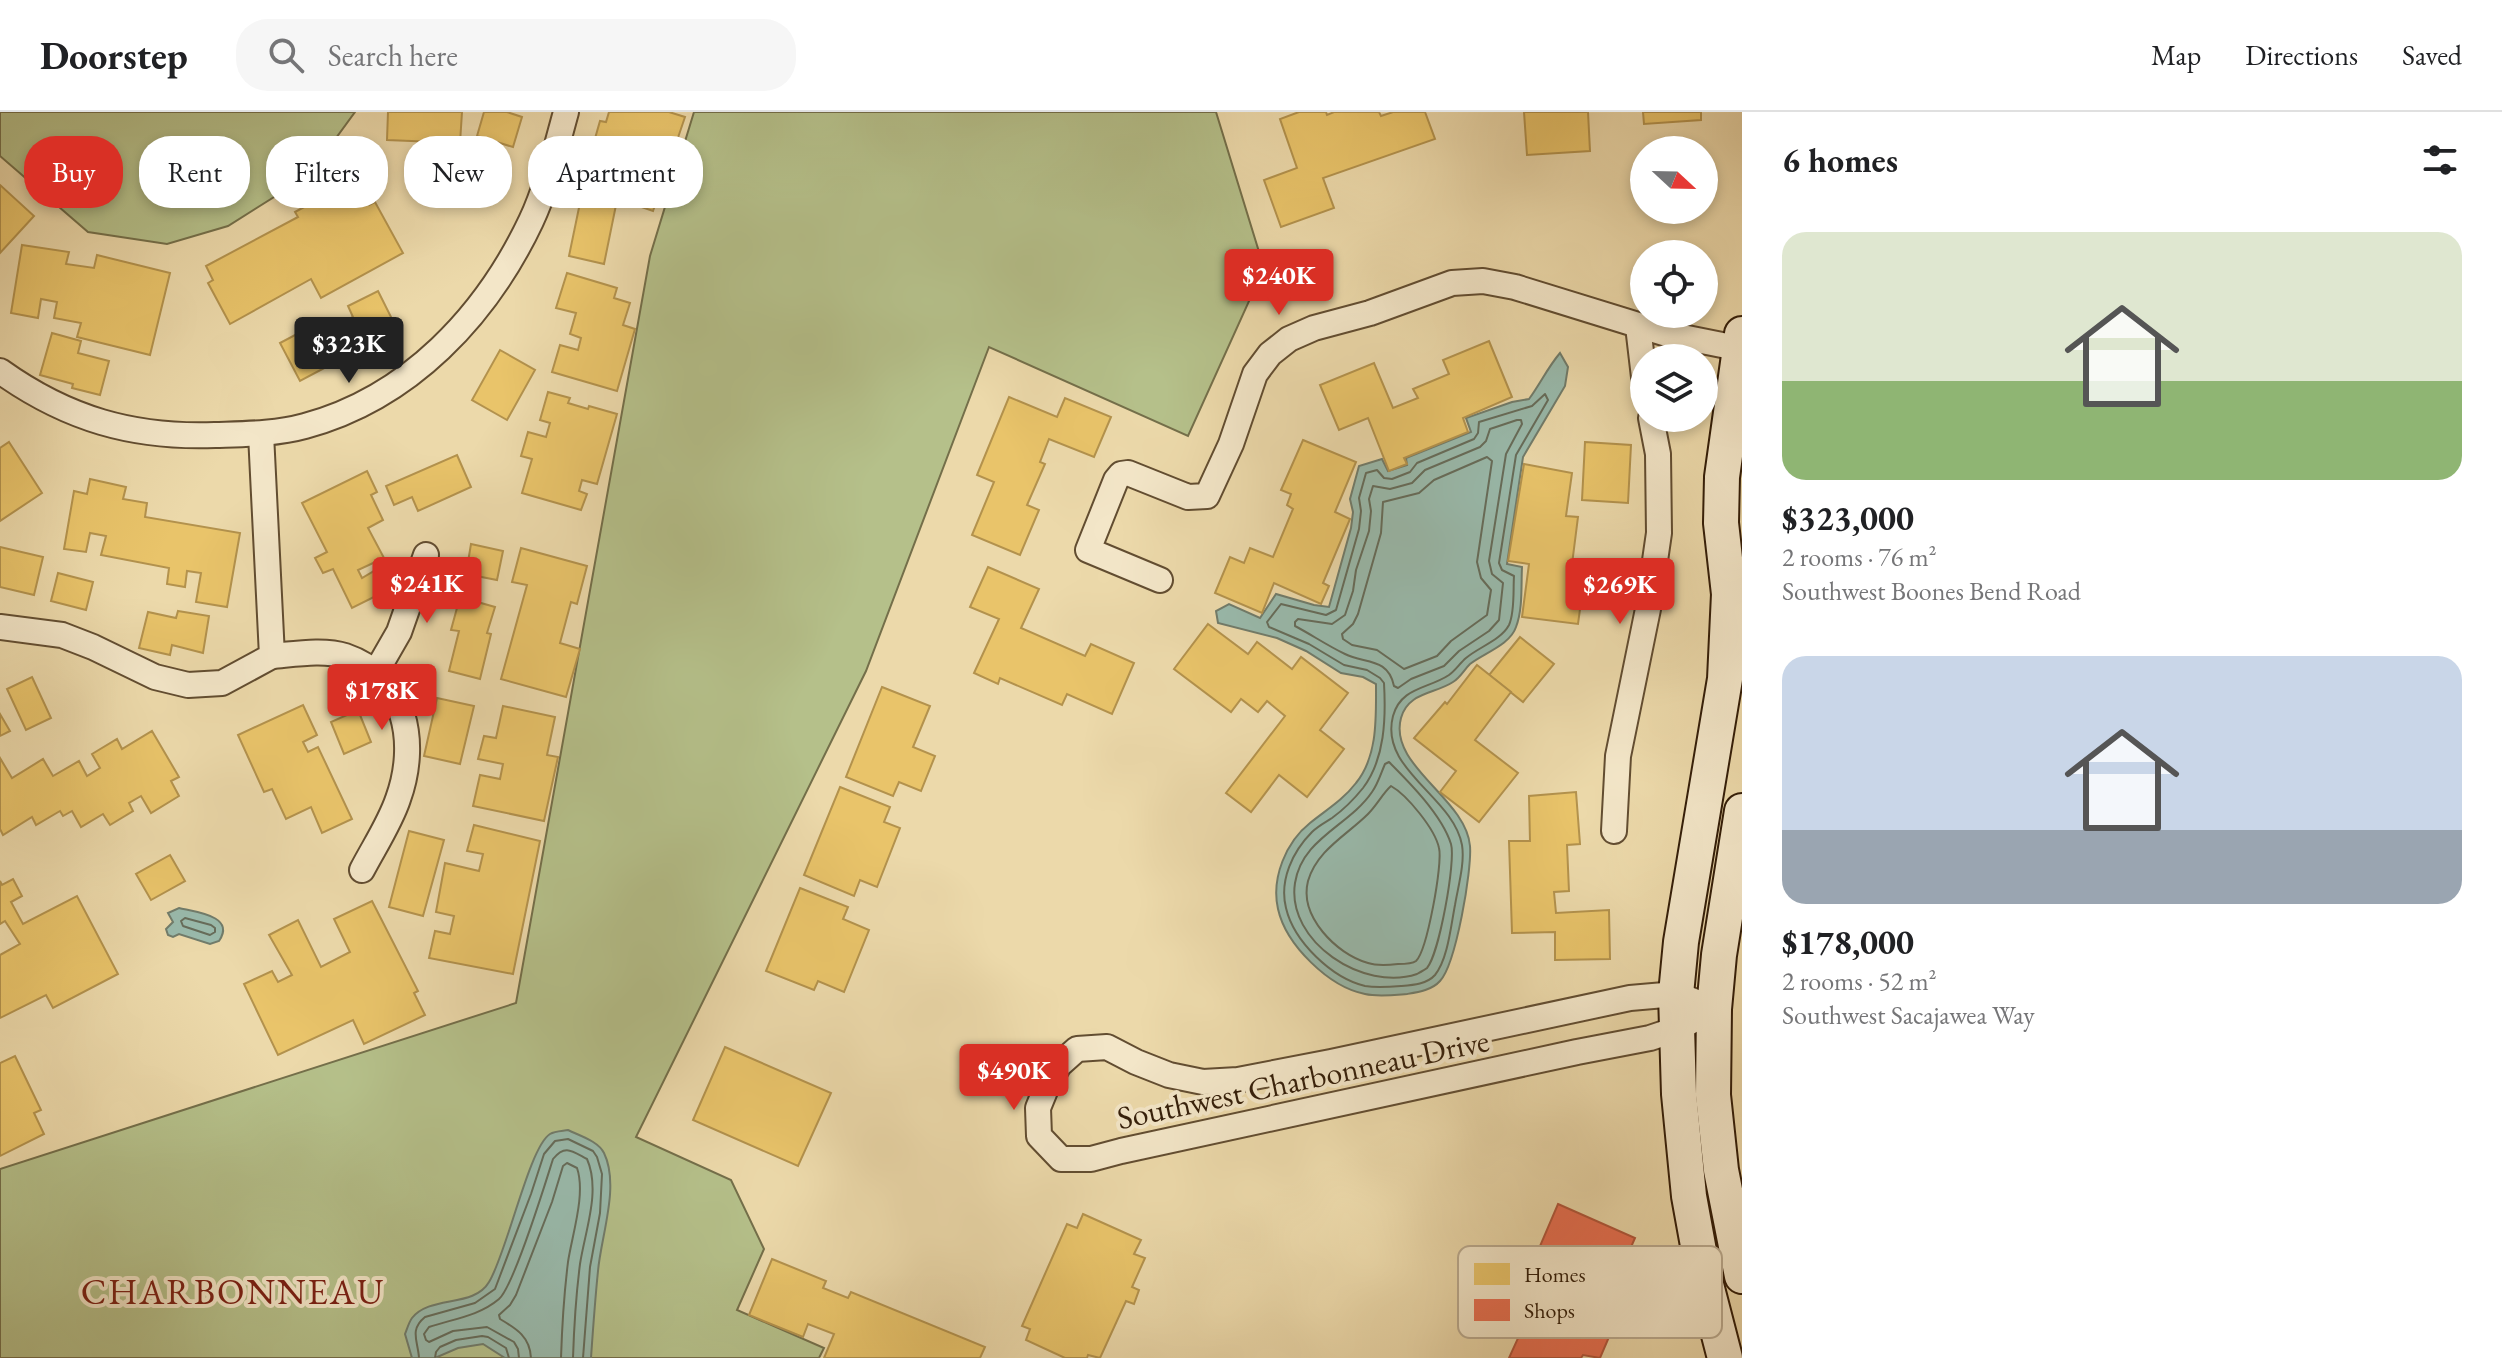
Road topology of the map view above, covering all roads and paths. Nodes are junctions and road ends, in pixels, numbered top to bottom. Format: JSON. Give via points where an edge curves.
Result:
{"nodes":[{"id":1,"x":566,"y":112,"type":"edge"},
{"id":2,"x":1630,"y":323,"type":"edge"},
{"id":3,"x":1649,"y":328,"type":"edge"},
{"id":4,"x":1741,"y":344,"type":"edge"},
{"id":5,"x":0,"y":371,"type":"edge"},
{"id":6,"x":1654,"y":432,"type":"edge"},
{"id":7,"x":261,"y":434,"type":"junction"},
{"id":8,"x":426,"y":555,"type":"dead end"},
{"id":9,"x":1160,"y":580,"type":"dead end"},
{"id":10,"x":0,"y":627,"type":"edge"},
{"id":11,"x":272,"y":656,"type":"junction"},
{"id":12,"x":376,"y":672,"type":"junction"},
{"id":13,"x":1742,"y":811,"type":"edge"},
{"id":14,"x":1614,"y":831,"type":"dead end"},
{"id":15,"x":362,"y":870,"type":"dead end"},
{"id":16,"x":1676,"y":994,"type":"junction"},
{"id":17,"x":1714,"y":1009,"type":"junction"},
{"id":18,"x":1677,"y":1029,"type":"junction"},
{"id":19,"x":1698,"y":1246,"type":"edge"},
{"id":20,"x":1742,"y":1276,"type":"edge"},
{"id":21,"x":1720,"y":1338,"type":"edge"},
{"id":22,"x":1725,"y":1358,"type":"edge"}],
"edges":[{"from":1,"to":7,"type":"street","via":[[526,231],[479,307],[443,347],[402,382],[353,410],[304,427]]},
{"from":2,"to":9,"type":"street","via":[[1483,281],[1452,283],[1289,339],[1255,374],[1207,496],[1188,497],[1128,473],[1116,480],[1088,550]]},
{"from":3,"to":4,"type":"street"},
{"from":4,"to":16,"type":"street","via":[[1722,477],[1729,594],[1725,679]]},
{"from":5,"to":7,"type":"street","via":[[60,408],[127,430]]},
{"from":6,"to":14,"type":"street","via":[[1659,533],[1618,756]]},
{"from":7,"to":11,"type":"street"},
{"from":8,"to":12,"type":"street","via":[[399,632]]},
{"from":10,"to":11,"type":"street","via":[[62,635],[155,677],[188,685],[222,683]]},
{"from":11,"to":12,"type":"street","via":[[344,655]]},
{"from":12,"to":15,"type":"street","via":[[396,697],[407,751],[398,801]]},
{"from":13,"to":17,"type":"street"},
{"from":16,"to":17,"type":"street","name":"Southwest Charbonneau Drive"},
{"from":16,"to":18,"type":"street"},
{"from":16,"to":18,"type":"street","name":"Southwest Charbonneau Drive","via":[[1630,998],[1238,1080],[1203,1082],[1169,1075],[1107,1047],[1077,1049],[1047,1086],[1038,1108],[1039,1136],[1061,1159],[1091,1159]]},
{"from":17,"to":18,"type":"street","name":"Southwest Charbonneau Drive"},
{"from":17,"to":20,"type":"street","via":[[1719,1155]]},
{"from":18,"to":19,"type":"street","via":[[1679,1094]]},
{"from":21,"to":22,"type":"street"}]}
